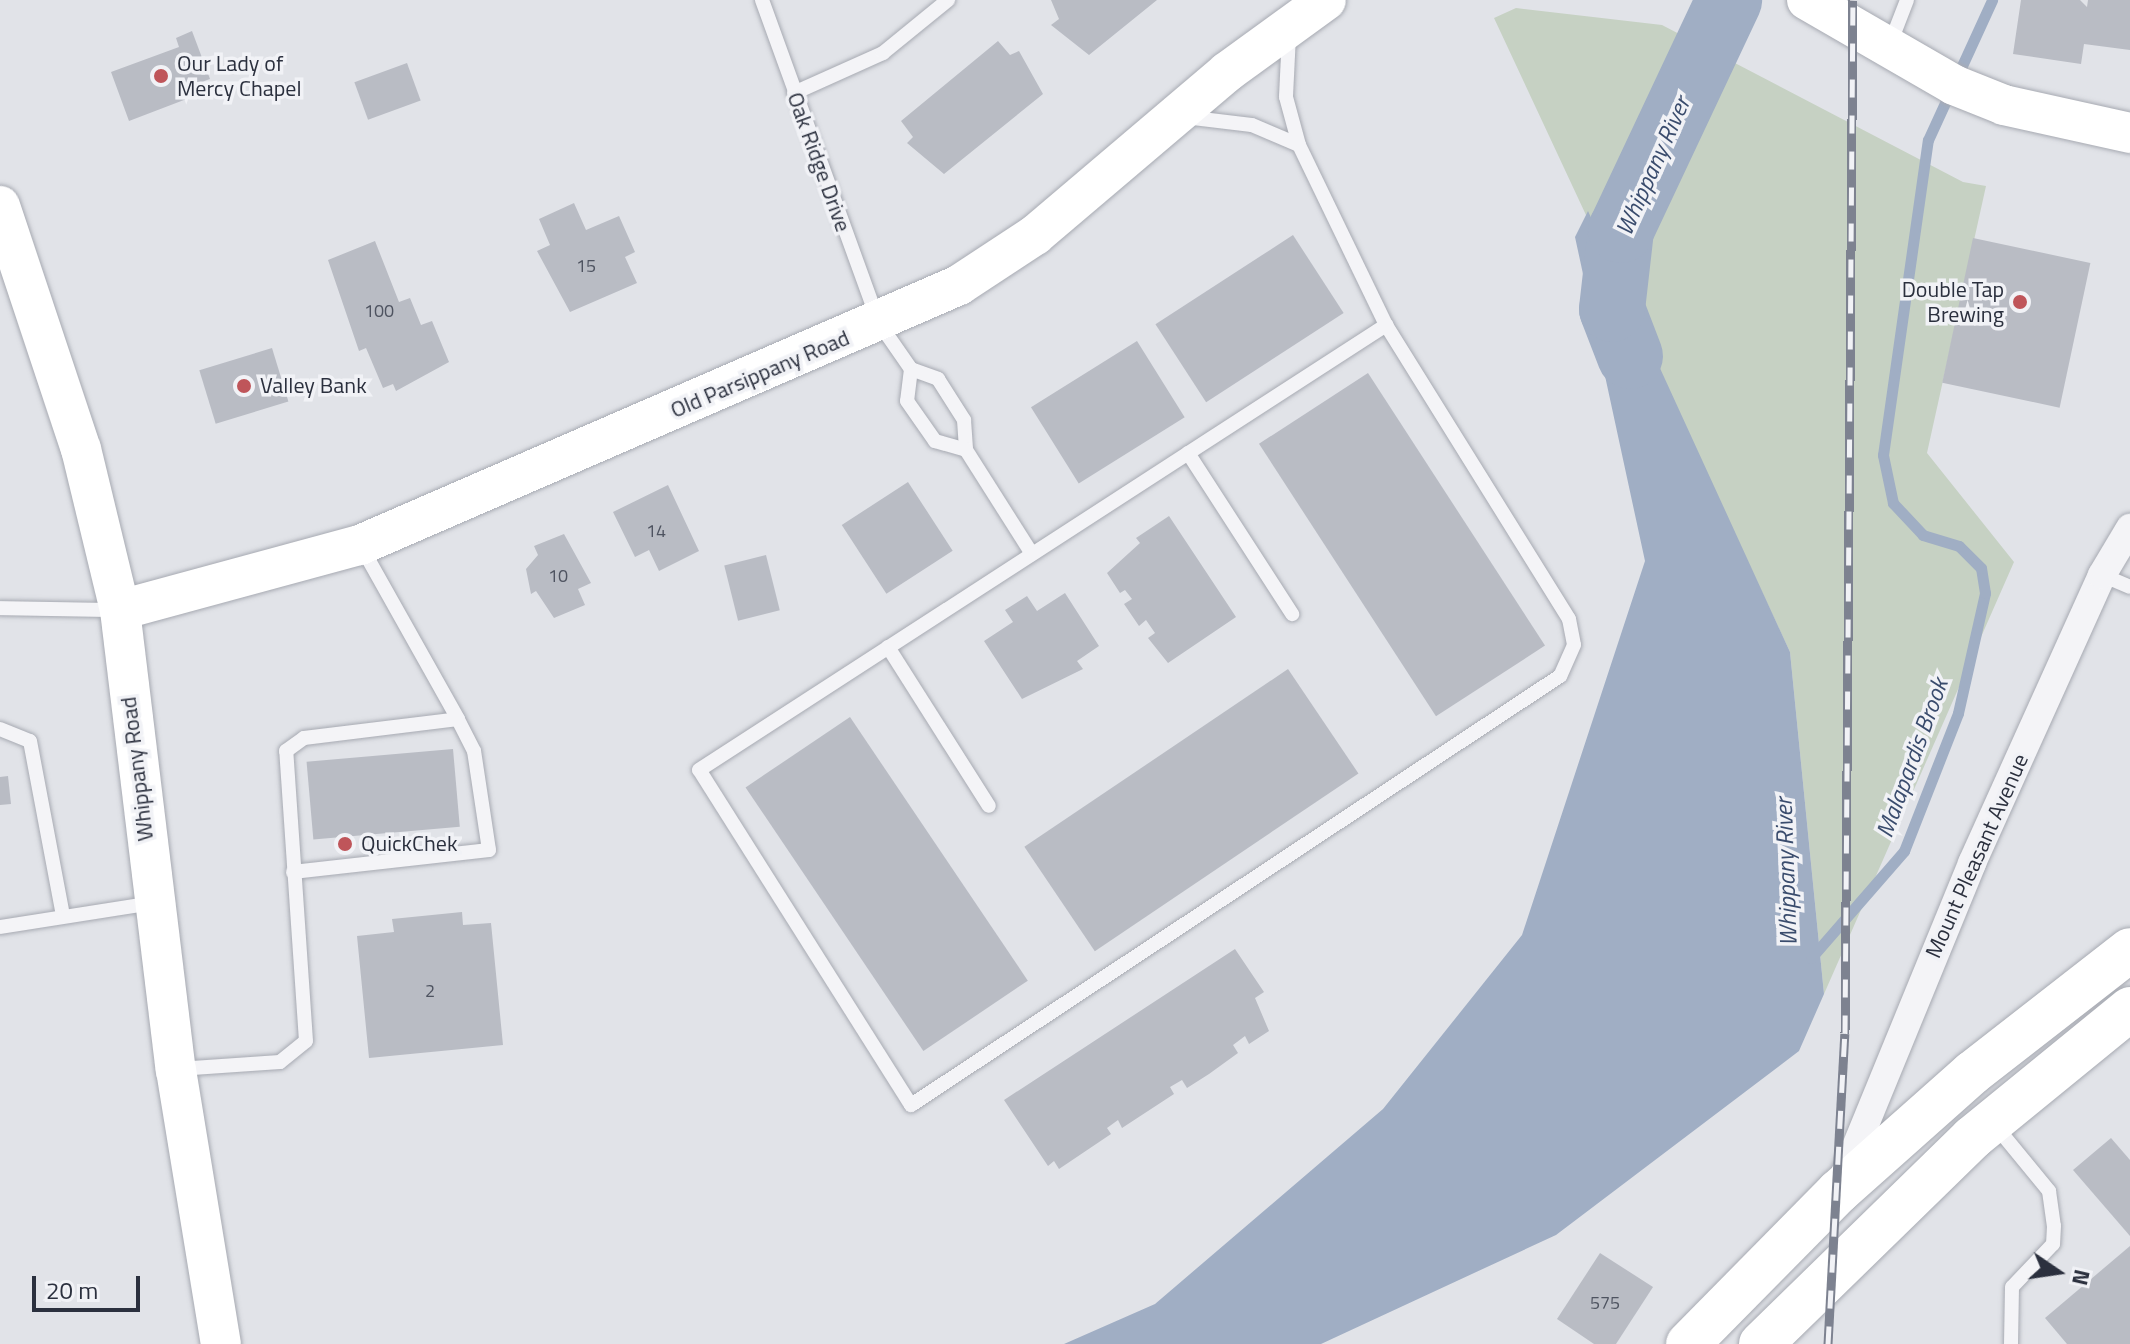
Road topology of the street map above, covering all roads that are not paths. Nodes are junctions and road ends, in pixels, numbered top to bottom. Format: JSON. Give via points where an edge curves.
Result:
{"nodes":[{"id":1,"x":762,"y":0,"type":"edge"},
{"id":2,"x":948,"y":0,"type":"edge"},
{"id":3,"x":1326,"y":0,"type":"edge"},
{"id":4,"x":1807,"y":0,"type":"edge"},
{"id":5,"x":1907,"y":0,"type":"edge"},
{"id":6,"x":1289,"y":27,"type":"junction"},
{"id":7,"x":1895,"y":54,"type":"junction"},
{"id":8,"x":794,"y":93,"type":"junction"},
{"id":9,"x":1176,"y":116,"type":"junction"},
{"id":10,"x":2130,"y":133,"type":"edge"},
{"id":11,"x":1299,"y":145,"type":"junction"},
{"id":12,"x":1,"y":209,"type":"edge"},
{"id":13,"x":0,"y":287,"type":"edge"},
{"id":14,"x":879,"y":323,"type":"junction"},
{"id":15,"x":1386,"y":325,"type":"junction"},
{"id":16,"x":911,"y":369,"type":"junction"},
{"id":17,"x":966,"y":450,"type":"junction"},
{"id":18,"x":1188,"y":453,"type":"junction"},
{"id":19,"x":2130,"y":528,"type":"edge"},
{"id":20,"x":360,"y":545,"type":"junction"},
{"id":21,"x":1032,"y":554,"type":"junction"},
{"id":22,"x":2102,"y":575,"type":"junction"},
{"id":23,"x":2130,"y":587,"type":"edge"},
{"id":24,"x":0,"y":608,"type":"edge"},
{"id":25,"x":120,"y":610,"type":"junction"},
{"id":26,"x":1292,"y":614,"type":"dead end"},
{"id":27,"x":888,"y":647,"type":"junction"},
{"id":28,"x":458,"y":719,"type":"junction"},
{"id":29,"x":0,"y":729,"type":"edge"},
{"id":30,"x":989,"y":806,"type":"dead end"},
{"id":31,"x":293,"y":872,"type":"junction"},
{"id":32,"x":154,"y":903,"type":"junction"},
{"id":33,"x":63,"y":916,"type":"junction"},
{"id":34,"x":0,"y":927,"type":"edge"},
{"id":35,"x":2130,"y":950,"type":"edge"},
{"id":36,"x":2130,"y":1009,"type":"edge"},
{"id":37,"x":176,"y":1070,"type":"junction"},
{"id":38,"x":1991,"y":1121,"type":"junction"},
{"id":39,"x":1838,"y":1192,"type":"junction"},
{"id":40,"x":221,"y":1344,"type":"edge"},
{"id":41,"x":1688,"y":1344,"type":"edge"},
{"id":42,"x":1761,"y":1344,"type":"edge"},
{"id":43,"x":2011,"y":1344,"type":"edge"}],
"edges":[{"from":1,"to":8,"type":"lane","name":"Oak Ridge Drive"},
{"from":2,"to":8,"type":"lane","via":[[883,53]]},
{"from":3,"to":6,"type":"main road","name":"Old Parsippany Road"},
{"from":4,"to":7,"type":"main road"},
{"from":5,"to":7,"type":"lane"},
{"from":6,"to":9,"type":"main road","name":"Old Parsippany Road"},
{"from":6,"to":11,"type":"lane","via":[[1286,97]]},
{"from":7,"to":10,"type":"main road","via":[[2004,105]]},
{"from":8,"to":14,"type":"lane","name":"Oak Ridge Drive"},
{"from":9,"to":11,"type":"lane","via":[[1252,125]]},
{"from":9,"to":14,"type":"main road","name":"Old Parsippany Road","via":[[1035,235],[964,282]]},
{"from":11,"to":15,"type":"lane"},
{"from":12,"to":13,"type":"main road"},
{"from":12,"to":25,"type":"main road","name":"Whippany Road","via":[[81,449]]},
{"from":14,"to":16,"type":"lane","name":"Oak Ridge Drive"},
{"from":14,"to":20,"type":"main road","name":"Old Parsippany Road"},
{"from":15,"to":18,"type":"lane"},
{"from":15,"to":27,"type":"lane","via":[[1569,619],[1574,645],[1560,676],[911,1105],[699,770]]},
{"from":16,"to":17,"type":"lane","via":[[938,379],[964,420]]},
{"from":16,"to":17,"type":"lane","via":[[907,401],[935,441]]},
{"from":17,"to":21,"type":"lane"},
{"from":18,"to":21,"type":"lane"},
{"from":18,"to":26,"type":"lane"},
{"from":19,"to":22,"type":"street","name":"Mount Pleasant Avenue"},
{"from":20,"to":25,"type":"main road","name":"Old Parsippany Road"},
{"from":20,"to":28,"type":"lane"},
{"from":21,"to":27,"type":"lane"},
{"from":22,"to":23,"type":"lane"},
{"from":22,"to":39,"type":"street","name":"Mount Pleasant Avenue","via":[[1972,863]]},
{"from":24,"to":25,"type":"lane"},
{"from":25,"to":32,"type":"main road","name":"Whippany Road"},
{"from":27,"to":30,"type":"lane"},
{"from":28,"to":31,"type":"lane","via":[[295,742],[283,765]]},
{"from":28,"to":31,"type":"lane","via":[[474,751],[489,850]]},
{"from":29,"to":33,"type":"lane","via":[[30,741]]},
{"from":31,"to":37,"type":"lane","via":[[307,1032],[301,1051],[280,1062]]},
{"from":32,"to":33,"type":"lane"},
{"from":32,"to":37,"type":"main road","name":"Whippany Road"},
{"from":33,"to":34,"type":"lane"},
{"from":35,"to":39,"type":"main road","via":[[1972,1073]]},
{"from":36,"to":38,"type":"main road"},
{"from":37,"to":40,"type":"main road","name":"Whippany Road"},
{"from":38,"to":42,"type":"main road"},
{"from":38,"to":43,"type":"lane","via":[[2049,1191],[2054,1226],[2053,1244],[2012,1287]]},
{"from":39,"to":41,"type":"main road"}]}
